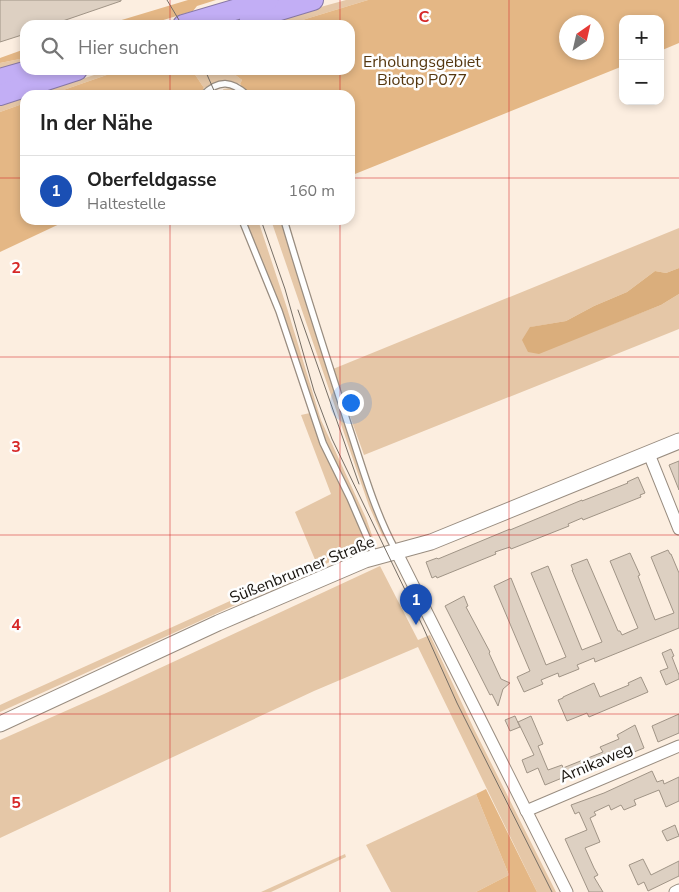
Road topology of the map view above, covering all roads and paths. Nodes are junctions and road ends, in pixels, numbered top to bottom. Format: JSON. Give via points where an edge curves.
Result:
{"nodes":[{"id":1,"x":268,"y":0,"type":"edge"},
{"id":2,"x":313,"y":0,"type":"edge"},
{"id":3,"x":200,"y":20,"type":"edge"},
{"id":4,"x":247,"y":20,"type":"edge"},
{"id":5,"x":20,"y":73,"type":"edge"},
{"id":6,"x":62,"y":75,"type":"edge"},
{"id":7,"x":0,"y":79,"type":"edge"},
{"id":8,"x":209,"y":90,"type":"edge"},
{"id":9,"x":241,"y":90,"type":"edge"},
{"id":10,"x":0,"y":95,"type":"edge"},
{"id":11,"x":244,"y":225,"type":"edge"},
{"id":12,"x":286,"y":225,"type":"edge"},
{"id":13,"x":679,"y":441,"type":"edge"},
{"id":14,"x":649,"y":454,"type":"junction"},
{"id":15,"x":679,"y":529,"type":"edge"},
{"id":16,"x":396,"y":551,"type":"junction"},
{"id":17,"x":375,"y":556,"type":"junction"},
{"id":18,"x":0,"y":724,"type":"edge"},
{"id":19,"x":679,"y":746,"type":"edge"},
{"id":20,"x":526,"y":811,"type":"junction"},
{"id":21,"x":679,"y":890,"type":"edge"},
{"id":22,"x":567,"y":892,"type":"edge"},
{"id":23,"x":675,"y":892,"type":"edge"}],
"edges":[{"from":1,"to":3,"type":"highway"},
{"from":2,"to":4,"type":"highway"},
{"from":5,"to":7,"type":"highway"},
{"from":6,"to":10,"type":"highway"},
{"from":8,"to":9,"type":"lane","via":[[224,83]]},
{"from":11,"to":17,"type":"lane","via":[[279,311],[324,443]]},
{"from":12,"to":16,"type":"lane","via":[[360,461]]},
{"from":13,"to":14,"type":"street","name":"Süßenbrunner Straße"},
{"from":14,"to":15,"type":"street"},
{"from":14,"to":16,"type":"street","name":"Süßenbrunner Straße","via":[[431,542]]},
{"from":16,"to":17,"type":"street","name":"Süßenbrunner Straße"},
{"from":16,"to":20,"type":"street"},
{"from":17,"to":18,"type":"street","name":"Süßenbrunner Straße","via":[[218,623]]},
{"from":19,"to":20,"type":"street","name":"Arnikaweg"},
{"from":20,"to":22,"type":"street"},
{"from":21,"to":23,"type":"street"}]}
